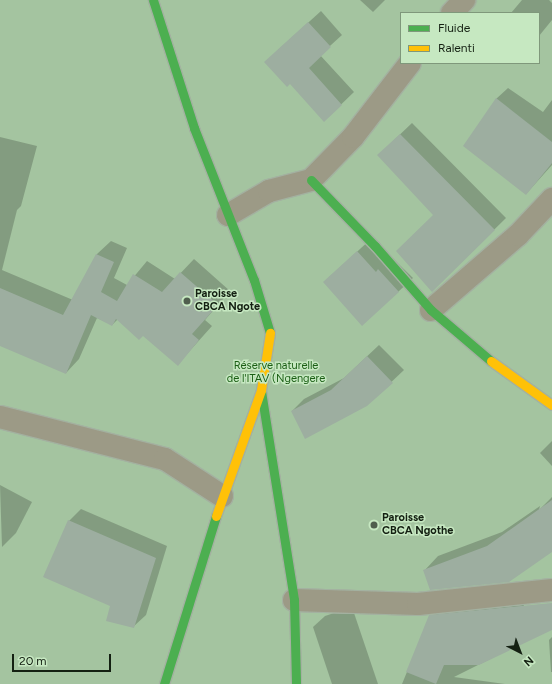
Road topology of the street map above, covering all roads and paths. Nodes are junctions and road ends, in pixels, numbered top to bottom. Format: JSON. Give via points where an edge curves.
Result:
{"nodes":[{"id":1,"x":153,"y":0,"type":"edge"},
{"id":2,"x":464,"y":0,"type":"edge"},
{"id":3,"x":453,"y":12,"type":"edge"},
{"id":4,"x":409,"y":64,"type":"edge"},
{"id":5,"x":311,"y":180,"type":"junction"},
{"id":6,"x":552,"y":199,"type":"edge"},
{"id":7,"x":228,"y":214,"type":"junction"},
{"id":8,"x":431,"y":310,"type":"junction"},
{"id":9,"x":261,"y":390,"type":"junction"},
{"id":10,"x":552,"y":405,"type":"edge"},
{"id":11,"x":0,"y":417,"type":"edge"},
{"id":12,"x":222,"y":496,"type":"junction"},
{"id":13,"x":552,"y":590,"type":"edge"},
{"id":14,"x":294,"y":600,"type":"junction"},
{"id":15,"x":164,"y":684,"type":"edge"},
{"id":16,"x":296,"y":684,"type":"edge"}],
"edges":[{"from":1,"to":7,"type":"street","via":[[194,128]]},
{"from":2,"to":3,"type":"street"},
{"from":4,"to":5,"type":"street","via":[[353,137]]},
{"from":5,"to":7,"type":"street","via":[[269,191]]},
{"from":5,"to":8,"type":"street","via":[[375,246]]},
{"from":6,"to":8,"type":"street","via":[[518,234]]},
{"from":7,"to":9,"type":"street","via":[[254,280],[271,336]]},
{"from":8,"to":10,"type":"street","via":[[475,349]]},
{"from":9,"to":12,"type":"street"},
{"from":9,"to":14,"type":"street"},
{"from":11,"to":12,"type":"street","via":[[165,459]]},
{"from":12,"to":15,"type":"street"},
{"from":13,"to":14,"type":"street","via":[[418,604]]},
{"from":14,"to":16,"type":"street"}]}
